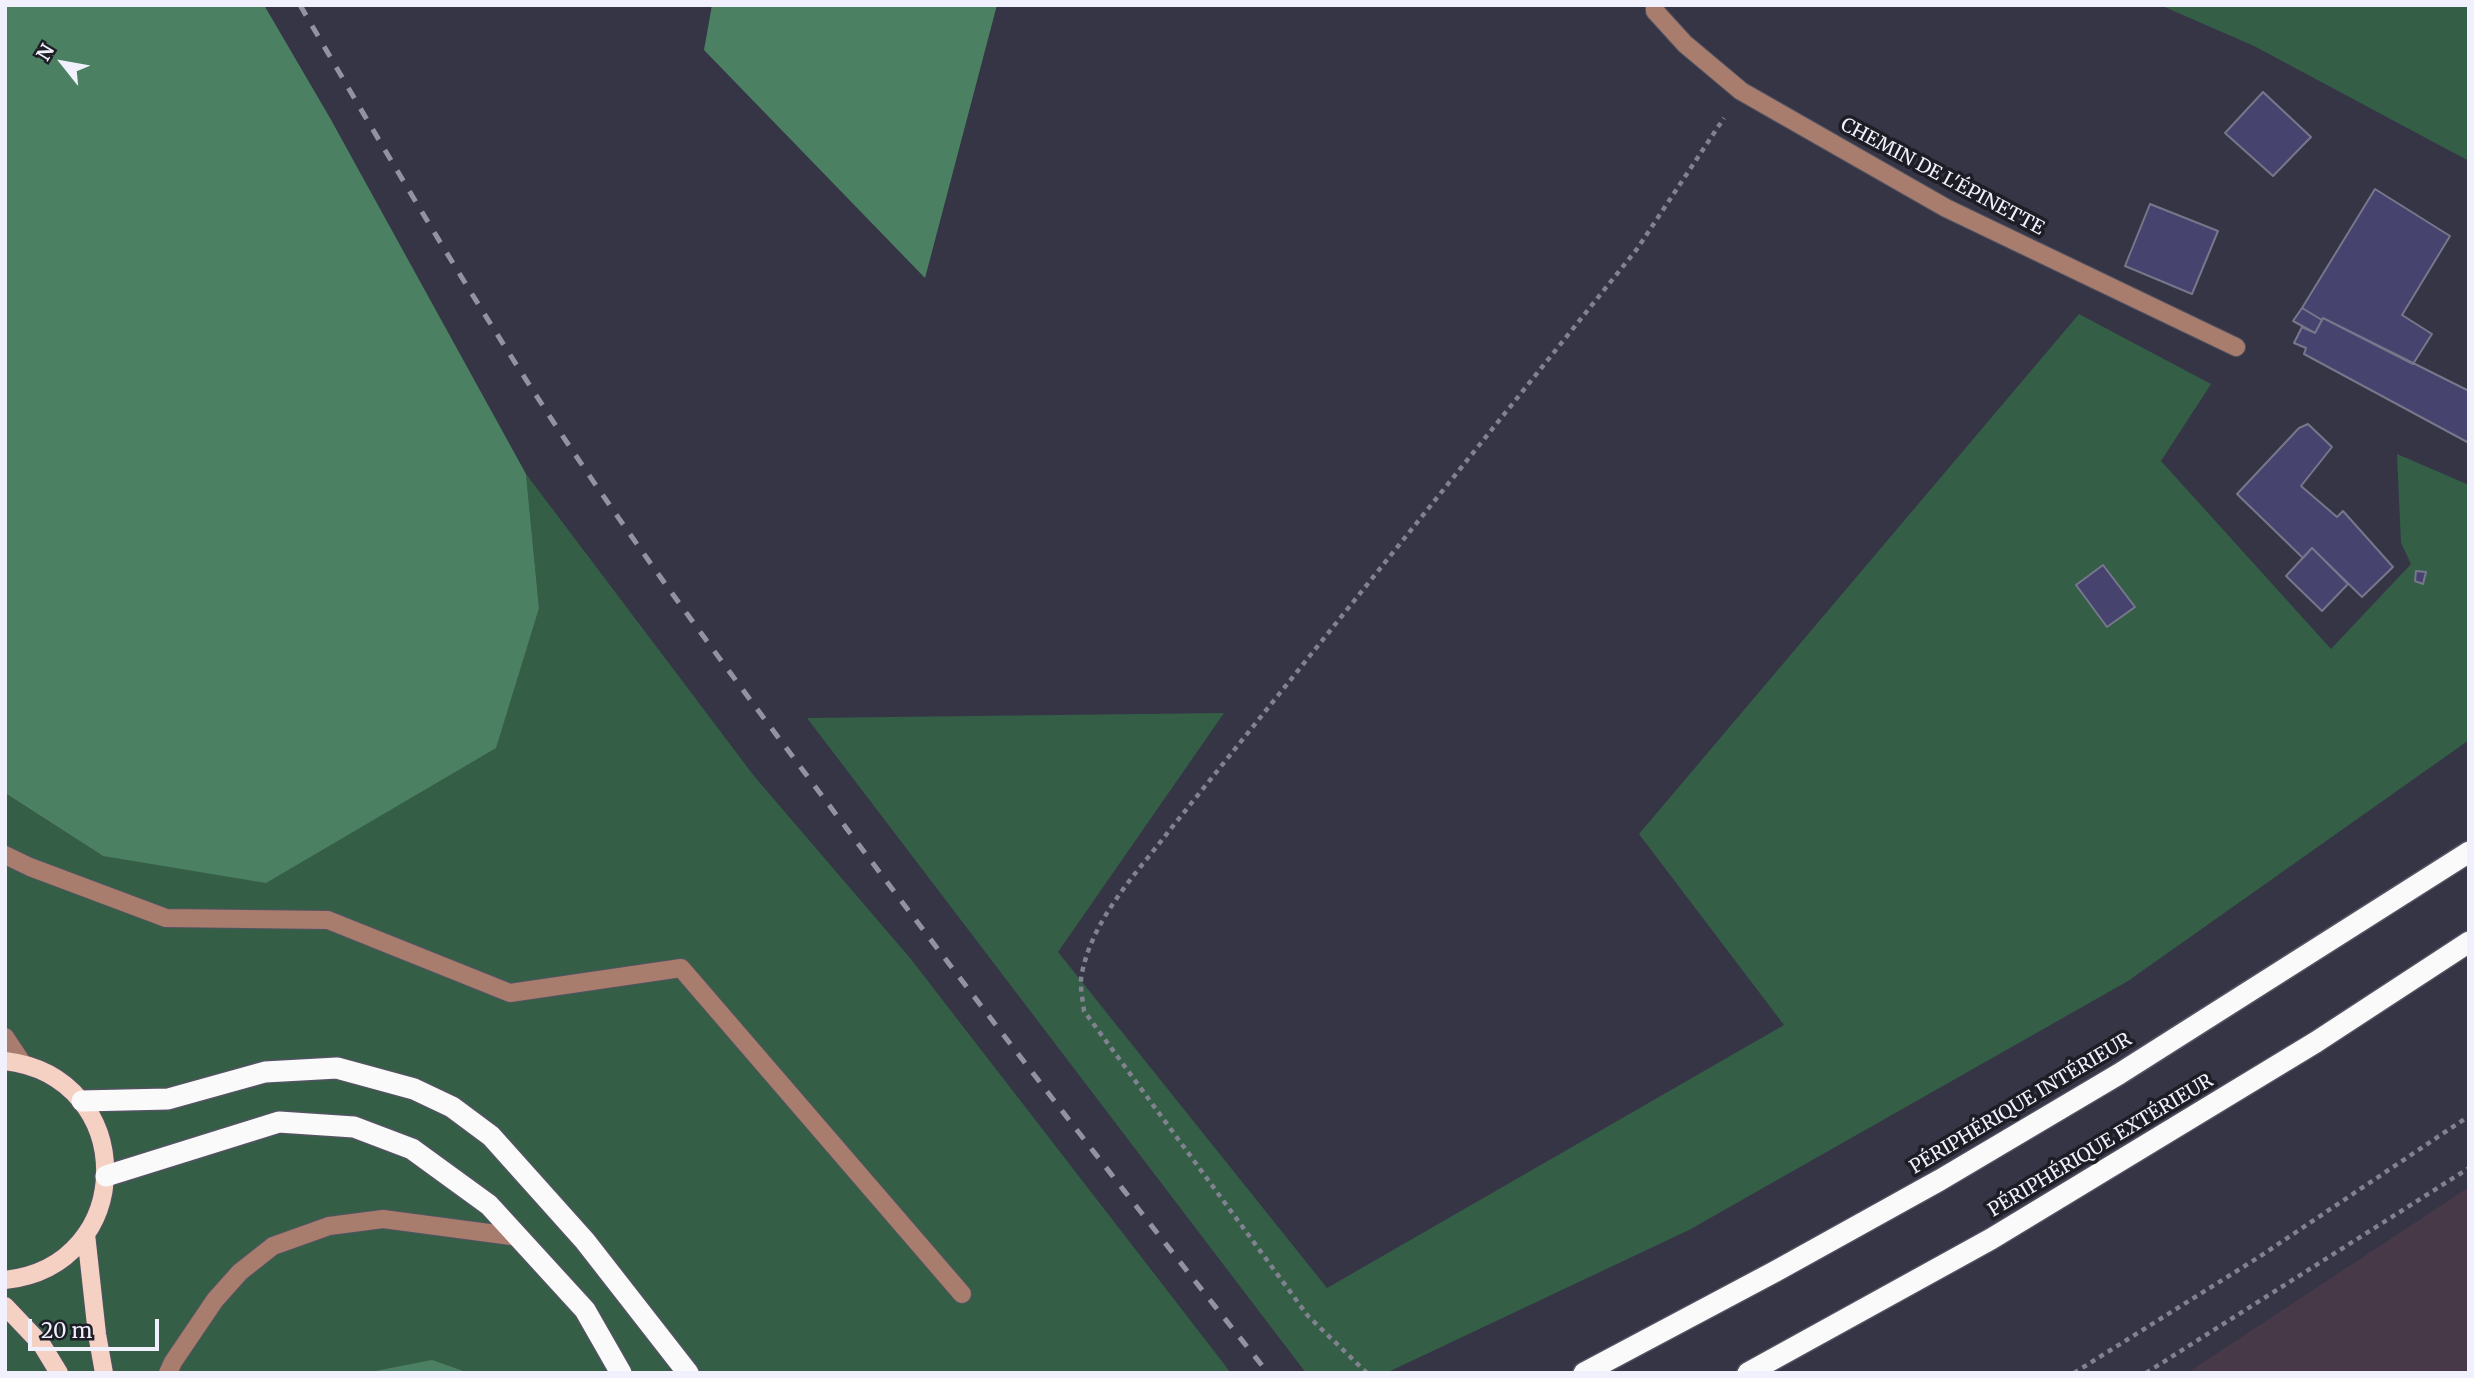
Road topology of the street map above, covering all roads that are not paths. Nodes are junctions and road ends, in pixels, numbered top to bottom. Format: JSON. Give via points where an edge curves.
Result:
{"nodes":[{"id":1,"x":1655,"y":5,"type":"edge"},
{"id":2,"x":2236,"y":347,"type":"dead end"},
{"id":3,"x":2469,"y":852,"type":"edge"},
{"id":4,"x":5,"y":855,"type":"edge"},
{"id":5,"x":2469,"y":943,"type":"edge"},
{"id":6,"x":5,"y":1037,"type":"edge"},
{"id":7,"x":14,"y":1063,"type":"edge"},
{"id":8,"x":82,"y":1101,"type":"junction"},
{"id":9,"x":106,"y":1176,"type":"junction"},
{"id":10,"x":86,"y":1234,"type":"junction"},
{"id":11,"x":519,"y":1237,"type":"junction"},
{"id":12,"x":5,"y":1280,"type":"edge"},
{"id":13,"x":962,"y":1294,"type":"dead end"},
{"id":14,"x":5,"y":1306,"type":"edge"},
{"id":15,"x":59,"y":1373,"type":"edge"},
{"id":16,"x":104,"y":1373,"type":"edge"},
{"id":17,"x":168,"y":1373,"type":"edge"},
{"id":18,"x":621,"y":1373,"type":"edge"},
{"id":19,"x":688,"y":1373,"type":"edge"},
{"id":20,"x":1584,"y":1373,"type":"edge"},
{"id":21,"x":1748,"y":1373,"type":"edge"}],
"edges":[{"from":1,"to":2,"type":"street","name":"CHEMIN DE L'ÉPINETTE","via":[[1655,11],[1685,44],[1741,91],[1946,208]]},
{"from":3,"to":20,"type":"highway","name":"PÉRIPHÉRIQUE INTÉRIEUR","via":[[2131,1066],[1940,1180]]},
{"from":4,"to":13,"type":"street","via":[[166,918],[328,920],[510,993],[681,968]]},
{"from":5,"to":21,"type":"highway","name":"PÉRIPHÉRIQUE EXTÉRIEUR","via":[[2305,1049],[1991,1239]]},
{"from":6,"to":7,"type":"street"},
{"from":7,"to":8,"type":"main road","via":[[60,1080]]},
{"from":8,"to":9,"type":"main road","via":[[101,1136]]},
{"from":8,"to":19,"type":"highway","via":[[168,1098],[265,1072],[337,1068],[414,1089],[452,1107],[491,1136],[585,1241]]},
{"from":9,"to":10,"type":"main road","via":[[100,1206]]},
{"from":9,"to":11,"type":"highway","via":[[279,1122],[354,1127],[412,1149],[489,1205]]},
{"from":10,"to":12,"type":"main road","via":[[47,1268]]},
{"from":10,"to":16,"type":"main road"},
{"from":11,"to":17,"type":"street","via":[[383,1219],[329,1226],[273,1246],[215,1300]]},
{"from":11,"to":18,"type":"highway","via":[[585,1310]]},
{"from":14,"to":15,"type":"main road","via":[[42,1345]]}]}
